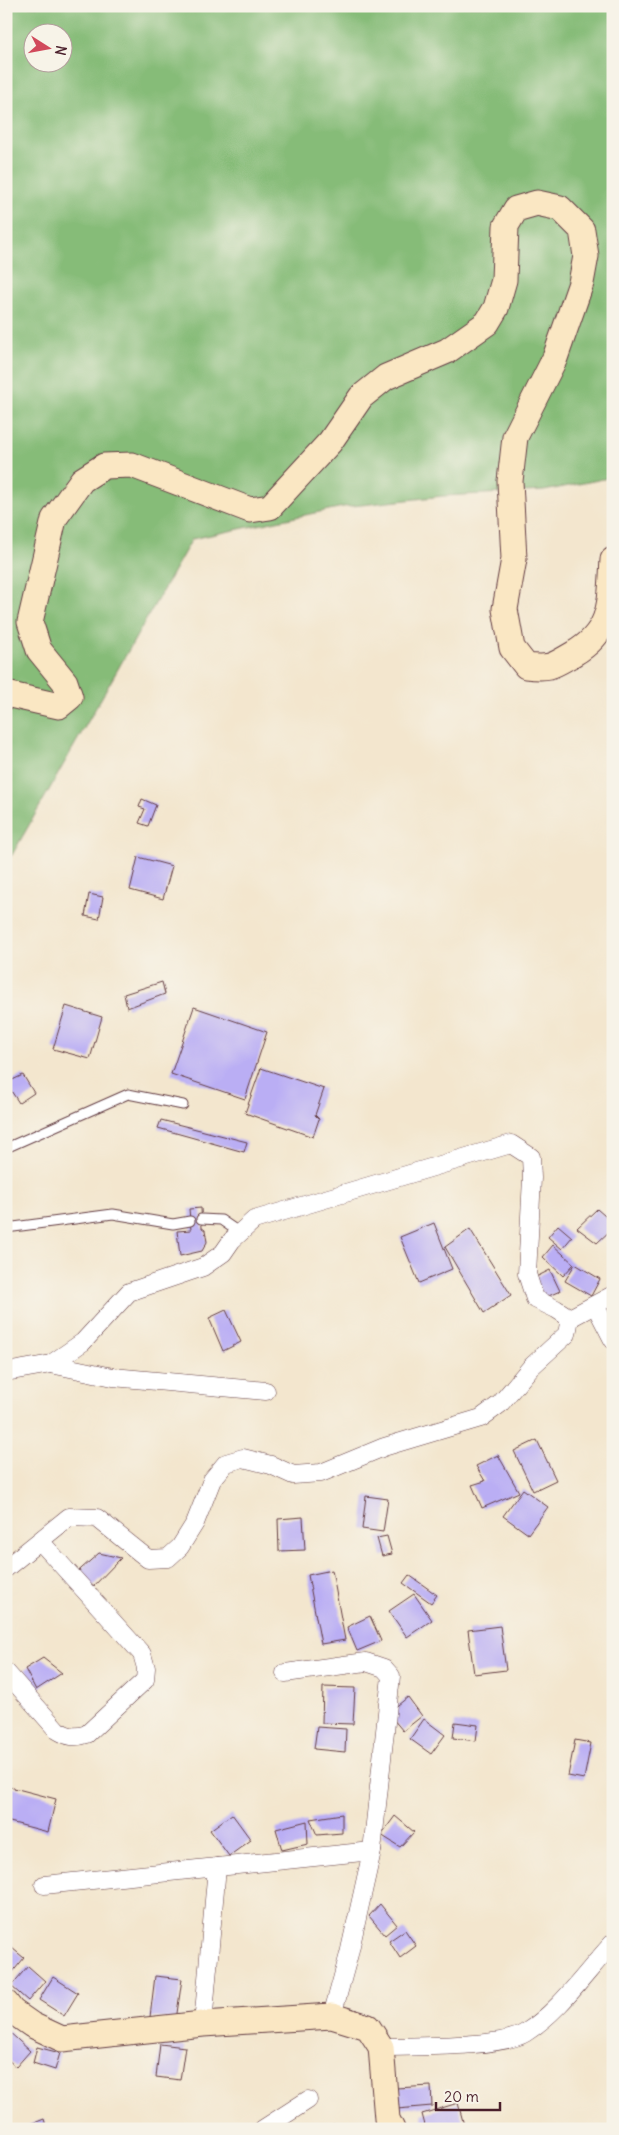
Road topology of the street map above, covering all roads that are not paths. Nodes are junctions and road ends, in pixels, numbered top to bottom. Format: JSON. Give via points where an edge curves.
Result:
{"nodes":[{"id":1,"x":613,"y":560,"type":"edge"},
{"id":2,"x":6,"y":694,"type":"edge"},
{"id":3,"x":183,"y":1105,"type":"dead end"},
{"id":4,"x":6,"y":1148,"type":"edge"},
{"id":5,"x":201,"y":1219,"type":"dead end"},
{"id":6,"x":190,"y":1221,"type":"dead end"},
{"id":7,"x":6,"y":1228,"type":"edge"},
{"id":8,"x":240,"y":1233,"type":"junction"},
{"id":9,"x":613,"y":1295,"type":"edge"},
{"id":10,"x":595,"y":1305,"type":"junction"},
{"id":11,"x":570,"y":1318,"type":"junction"},
{"id":12,"x":613,"y":1340,"type":"edge"},
{"id":13,"x":51,"y":1364,"type":"junction"},
{"id":14,"x":6,"y":1372,"type":"edge"},
{"id":15,"x":266,"y":1391,"type":"dead end"},
{"id":16,"x":40,"y":1541,"type":"junction"},
{"id":17,"x":6,"y":1568,"type":"edge"},
{"id":18,"x":6,"y":1672,"type":"edge"},
{"id":19,"x":285,"y":1673,"type":"dead end"},
{"id":20,"x":372,"y":1851,"type":"junction"},
{"id":21,"x":217,"y":1867,"type":"junction"},
{"id":22,"x":44,"y":1885,"type":"dead end"},
{"id":23,"x":613,"y":1943,"type":"edge"},
{"id":24,"x":6,"y":2003,"type":"edge"},
{"id":25,"x":332,"y":2016,"type":"junction"},
{"id":26,"x":203,"y":2024,"type":"junction"},
{"id":27,"x":381,"y":2047,"type":"junction"},
{"id":28,"x":308,"y":2100,"type":"dead end"},
{"id":29,"x":263,"y":2129,"type":"edge"},
{"id":30,"x":392,"y":2129,"type":"edge"}],
"edges":[{"from":1,"to":2,"type":"street","via":[[610,599],[603,628],[588,646],[548,668],[526,666],[512,648],[505,609],[514,559],[510,481],[515,437],[555,358],[581,283],[586,256],[582,230],[560,208],[537,203],[516,209],[506,226],[504,280],[496,308],[486,323],[447,350],[386,377],[361,397],[330,442],[270,507],[250,510],[132,465],[104,466],[82,480],[54,519],[30,622],[39,650],[65,682],[70,697],[59,706]]},
{"from":3,"to":4,"type":"lane","via":[[128,1094]]},
{"from":5,"to":8,"type":"lane","via":[[221,1220]]},
{"from":6,"to":7,"type":"lane","via":[[173,1224],[113,1214]]},
{"from":8,"to":11,"type":"street","via":[[254,1220],[510,1144],[531,1157],[527,1274],[535,1299]]},
{"from":8,"to":13,"type":"street","via":[[223,1253],[203,1267],[129,1292],[84,1342]]},
{"from":9,"to":10,"type":"street"},
{"from":10,"to":11,"type":"street"},
{"from":10,"to":12,"type":"street"},
{"from":11,"to":16,"type":"street","via":[[567,1334],[531,1367],[500,1404],[481,1418],[384,1447],[321,1474],[293,1475],[243,1458],[226,1463],[212,1480],[195,1523],[168,1558],[148,1559],[97,1518],[70,1517]]},
{"from":13,"to":14,"type":"street"},
{"from":13,"to":15,"type":"street","via":[[113,1377]]},
{"from":16,"to":17,"type":"street"},
{"from":16,"to":18,"type":"street","via":[[142,1654],[146,1668],[144,1680],[87,1734],[77,1738],[56,1730]]},
{"from":19,"to":20,"type":"street","via":[[366,1662],[384,1668],[391,1676]]},
{"from":20,"to":21,"type":"street"},
{"from":20,"to":25,"type":"street"},
{"from":21,"to":22,"type":"street"},
{"from":21,"to":26,"type":"street"},
{"from":23,"to":27,"type":"street","via":[[558,2006],[524,2034],[500,2042]]},
{"from":24,"to":26,"type":"street","via":[[32,2025],[62,2039]]},
{"from":25,"to":26,"type":"street"},
{"from":25,"to":27,"type":"street","via":[[368,2027]]},
{"from":27,"to":30,"type":"street","via":[[387,2119]]},
{"from":28,"to":29,"type":"street"}]}
